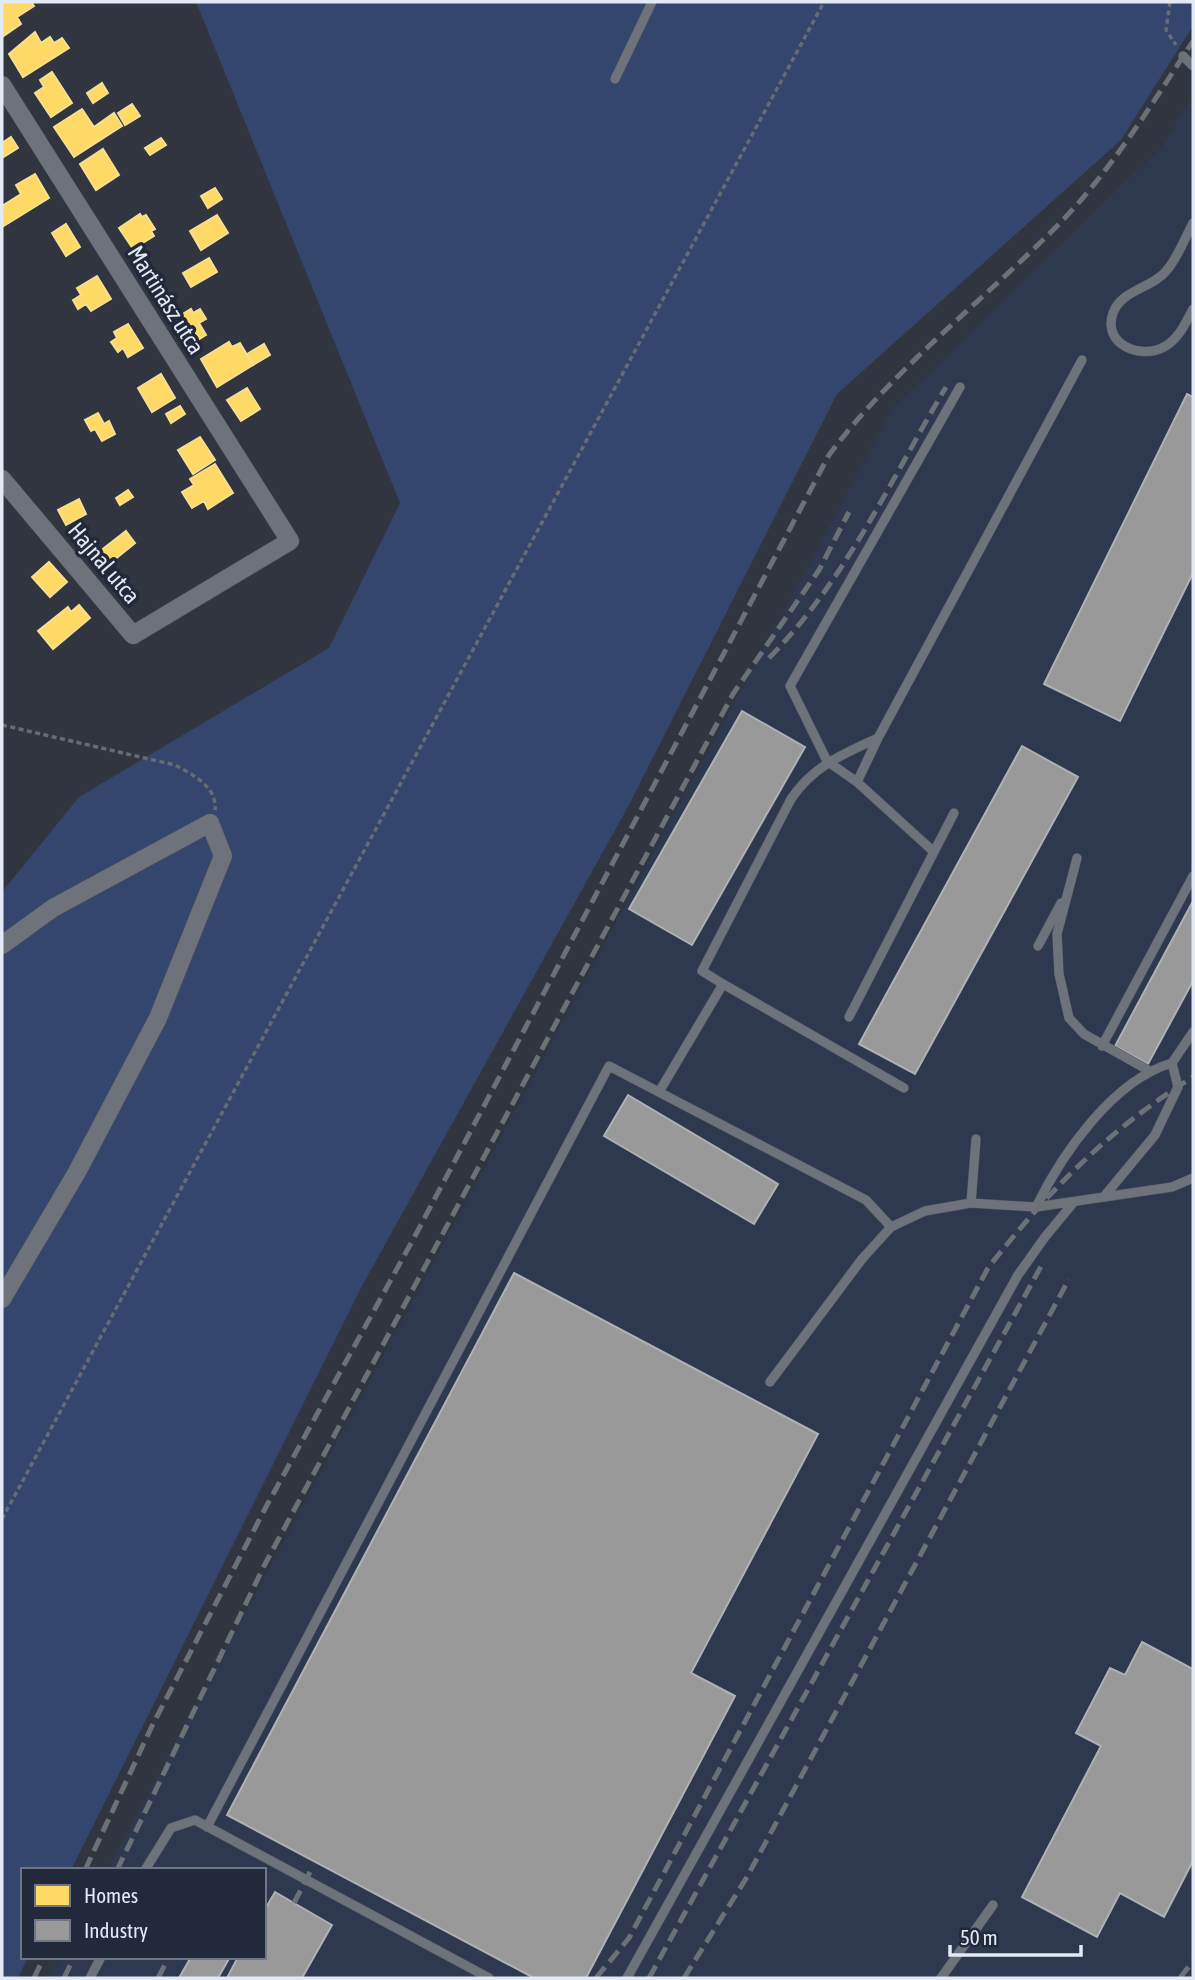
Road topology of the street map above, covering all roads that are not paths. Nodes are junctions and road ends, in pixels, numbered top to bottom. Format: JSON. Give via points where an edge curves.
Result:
{"nodes":[{"id":1,"x":652,"y":2,"type":"edge"},
{"id":2,"x":1183,"y":57,"type":"road end"},
{"id":3,"x":1193,"y":66,"type":"edge"},
{"id":4,"x":615,"y":79,"type":"dead end"},
{"id":5,"x":2,"y":85,"type":"edge"},
{"id":6,"x":1193,"y":223,"type":"edge"},
{"id":7,"x":1193,"y":309,"type":"edge"},
{"id":8,"x":1082,"y":359,"type":"dead end"},
{"id":9,"x":960,"y":387,"type":"dead end"},
{"id":10,"x":2,"y":479,"type":"edge"},
{"id":11,"x":290,"y":541,"type":"joint"},
{"id":12,"x":878,"y":738,"type":"junction"},
{"id":13,"x":827,"y":761,"type":"junction"},
{"id":14,"x":857,"y":782,"type":"junction"},
{"id":15,"x":954,"y":813,"type":"dead end"},
{"id":16,"x":934,"y":852,"type":"junction"},
{"id":17,"x":1077,"y":858,"type":"dead end"},
{"id":18,"x":1193,"y":876,"type":"edge"},
{"id":19,"x":1069,"y":889,"type":"junction"},
{"id":20,"x":2,"y":945,"type":"edge"},
{"id":21,"x":1038,"y":946,"type":"dead end"},
{"id":22,"x":723,"y":984,"type":"junction"},
{"id":23,"x":849,"y":1017,"type":"dead end"},
{"id":24,"x":1193,"y":1032,"type":"edge"},
{"id":25,"x":1102,"y":1045,"type":"junction"},
{"id":26,"x":1172,"y":1063,"type":"junction"},
{"id":27,"x":1148,"y":1070,"type":"junction"},
{"id":28,"x":904,"y":1088,"type":"dead end"},
{"id":29,"x":659,"y":1093,"type":"junction"},
{"id":30,"x":976,"y":1139,"type":"dead end"},
{"id":31,"x":1193,"y":1178,"type":"edge"},
{"id":32,"x":1106,"y":1194,"type":"junction"},
{"id":33,"x":1074,"y":1202,"type":"junction"},
{"id":34,"x":971,"y":1203,"type":"junction"},
{"id":35,"x":1036,"y":1207,"type":"junction"},
{"id":36,"x":891,"y":1227,"type":"junction"},
{"id":37,"x":2,"y":1299,"type":"edge"},
{"id":38,"x":770,"y":1382,"type":"dead end"},
{"id":39,"x":207,"y":1827,"type":"junction"},
{"id":40,"x":146,"y":1868,"type":"edge"},
{"id":41,"x":993,"y":1905,"type":"dead end"},
{"id":42,"x":99,"y":1959,"type":"edge"},
{"id":43,"x":90,"y":1978,"type":"edge"},
{"id":44,"x":489,"y":1978,"type":"edge"},
{"id":45,"x":626,"y":1978,"type":"edge"},
{"id":46,"x":941,"y":1978,"type":"edge"}],
"edges":[{"from":1,"to":4,"type":"lane"},
{"from":2,"to":3,"type":"lane"},
{"from":5,"to":11,"type":"street","name":"Martinász utca"},
{"from":6,"to":7,"type":"lane","via":[[1168,270],[1154,284],[1122,298],[1110,327],[1114,339],[1127,348],[1163,348],[1183,328]]},
{"from":8,"to":12,"type":"lane"},
{"from":9,"to":13,"type":"lane","via":[[790,686]]},
{"from":10,"to":11,"type":"street","name":"Hajnal utca","via":[[133,635]]},
{"from":12,"to":13,"type":"lane"},
{"from":12,"to":14,"type":"lane"},
{"from":13,"to":14,"type":"lane"},
{"from":13,"to":22,"type":"lane","via":[[803,781],[791,799],[702,971]]},
{"from":14,"to":16,"type":"lane"},
{"from":15,"to":16,"type":"lane"},
{"from":16,"to":23,"type":"lane"},
{"from":17,"to":19,"type":"lane"},
{"from":18,"to":25,"type":"lane"},
{"from":19,"to":21,"type":"lane"},
{"from":19,"to":25,"type":"lane","via":[[1057,934],[1059,974],[1069,1018]]},
{"from":20,"to":37,"type":"street","via":[[53,908],[210,823],[223,856],[158,1018],[77,1172]]},
{"from":22,"to":28,"type":"lane"},
{"from":22,"to":29,"type":"lane"},
{"from":24,"to":26,"type":"lane"},
{"from":25,"to":27,"type":"lane"},
{"from":26,"to":27,"type":"lane"},
{"from":26,"to":32,"type":"lane","via":[[1178,1087],[1155,1135]]},
{"from":27,"to":35,"type":"lane","via":[[1091,1124],[1054,1171]]},
{"from":29,"to":36,"type":"lane","via":[[866,1200]]},
{"from":29,"to":39,"type":"lane","via":[[609,1066]]},
{"from":30,"to":34,"type":"lane"},
{"from":31,"to":32,"type":"lane","via":[[1172,1187]]},
{"from":32,"to":33,"type":"lane"},
{"from":33,"to":35,"type":"lane"},
{"from":33,"to":45,"type":"lane","via":[[1018,1275]]},
{"from":34,"to":35,"type":"lane"},
{"from":34,"to":36,"type":"lane","via":[[925,1211]]},
{"from":36,"to":38,"type":"lane"},
{"from":39,"to":40,"type":"lane","via":[[195,1820],[172,1828]]},
{"from":39,"to":44,"type":"lane"},
{"from":41,"to":46,"type":"lane"},
{"from":42,"to":43,"type":"lane"}]}
